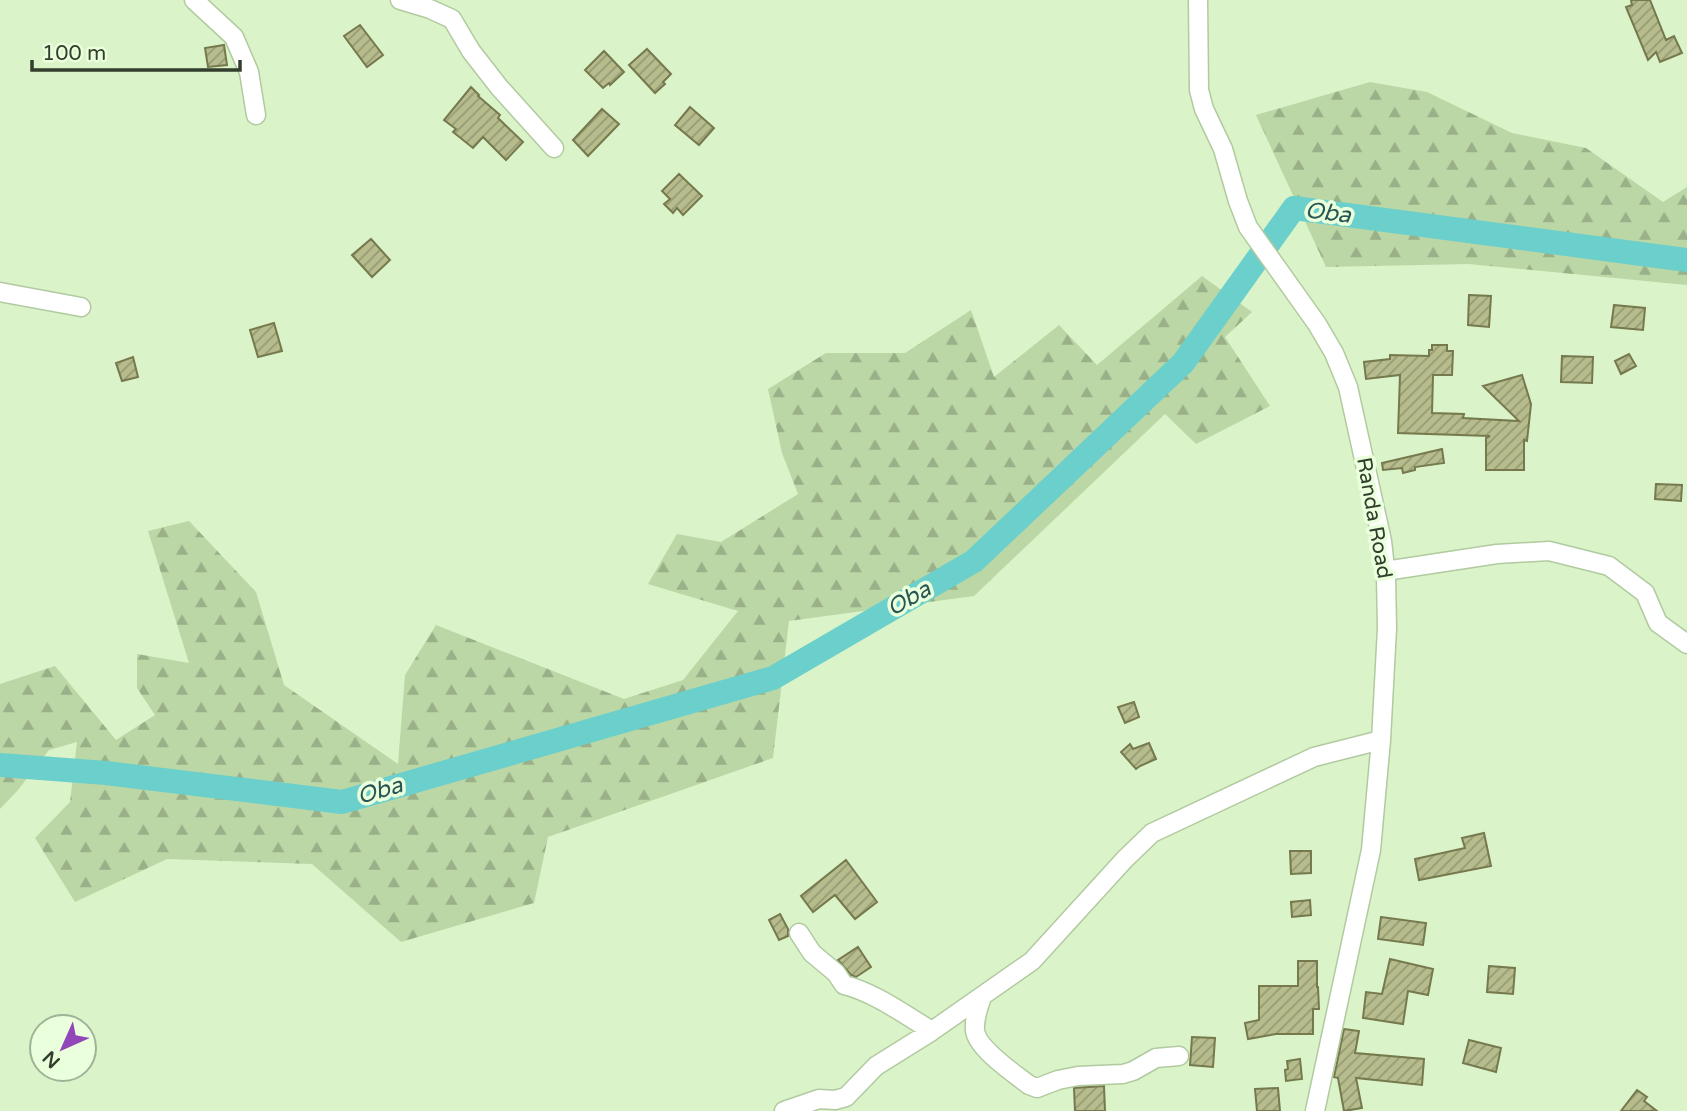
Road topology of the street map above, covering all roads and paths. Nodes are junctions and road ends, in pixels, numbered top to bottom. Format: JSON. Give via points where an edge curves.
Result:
{"nodes":[{"id":1,"x":194,"y":0,"type":"edge"},
{"id":2,"x":400,"y":0,"type":"edge"},
{"id":3,"x":1198,"y":0,"type":"edge"},
{"id":4,"x":256,"y":115,"type":"dead end"},
{"id":5,"x":554,"y":148,"type":"dead end"},
{"id":6,"x":0,"y":292,"type":"edge"},
{"id":7,"x":80,"y":307,"type":"dead end"},
{"id":8,"x":1385,"y":571,"type":"junction"},
{"id":9,"x":1687,"y":645,"type":"edge"},
{"id":10,"x":1381,"y":740,"type":"junction"},
{"id":11,"x":799,"y":933,"type":"dead end"},
{"id":12,"x":982,"y":997,"type":"junction"},
{"id":13,"x":932,"y":1031,"type":"junction"},
{"id":14,"x":1179,"y":1056,"type":"dead end"},
{"id":15,"x":852,"y":1104,"type":"edge"},
{"id":16,"x":784,"y":1111,"type":"edge"},
{"id":17,"x":1315,"y":1111,"type":"edge"}],
"edges":[{"from":1,"to":4,"type":"street","via":[[234,37],[249,72]]},
{"from":2,"to":5,"type":"street","via":[[452,19],[499,87]]},
{"from":3,"to":8,"type":"street","name":"Randa Road","via":[[1199,90],[1204,109],[1223,149],[1248,227],[1317,324],[1348,387]]},
{"from":6,"to":7,"type":"street"},
{"from":8,"to":9,"type":"street","via":[[1549,551],[1609,566],[1645,593],[1658,623]]},
{"from":8,"to":10,"type":"street","name":"Randa Road"},
{"from":10,"to":12,"type":"street","via":[[1314,757],[1152,834],[1032,961]]},
{"from":10,"to":17,"type":"street","name":"Randa Road","via":[[1371,850]]},
{"from":11,"to":13,"type":"street","via":[[844,985]]},
{"from":12,"to":13,"type":"street"},
{"from":12,"to":14,"type":"street","via":[[974,1033],[981,1045],[1037,1088],[1078,1076],[1133,1071],[1156,1058]]},
{"from":13,"to":15,"type":"street","via":[[876,1066]]},
{"from":15,"to":16,"type":"street","via":[[819,1099]]}]}
